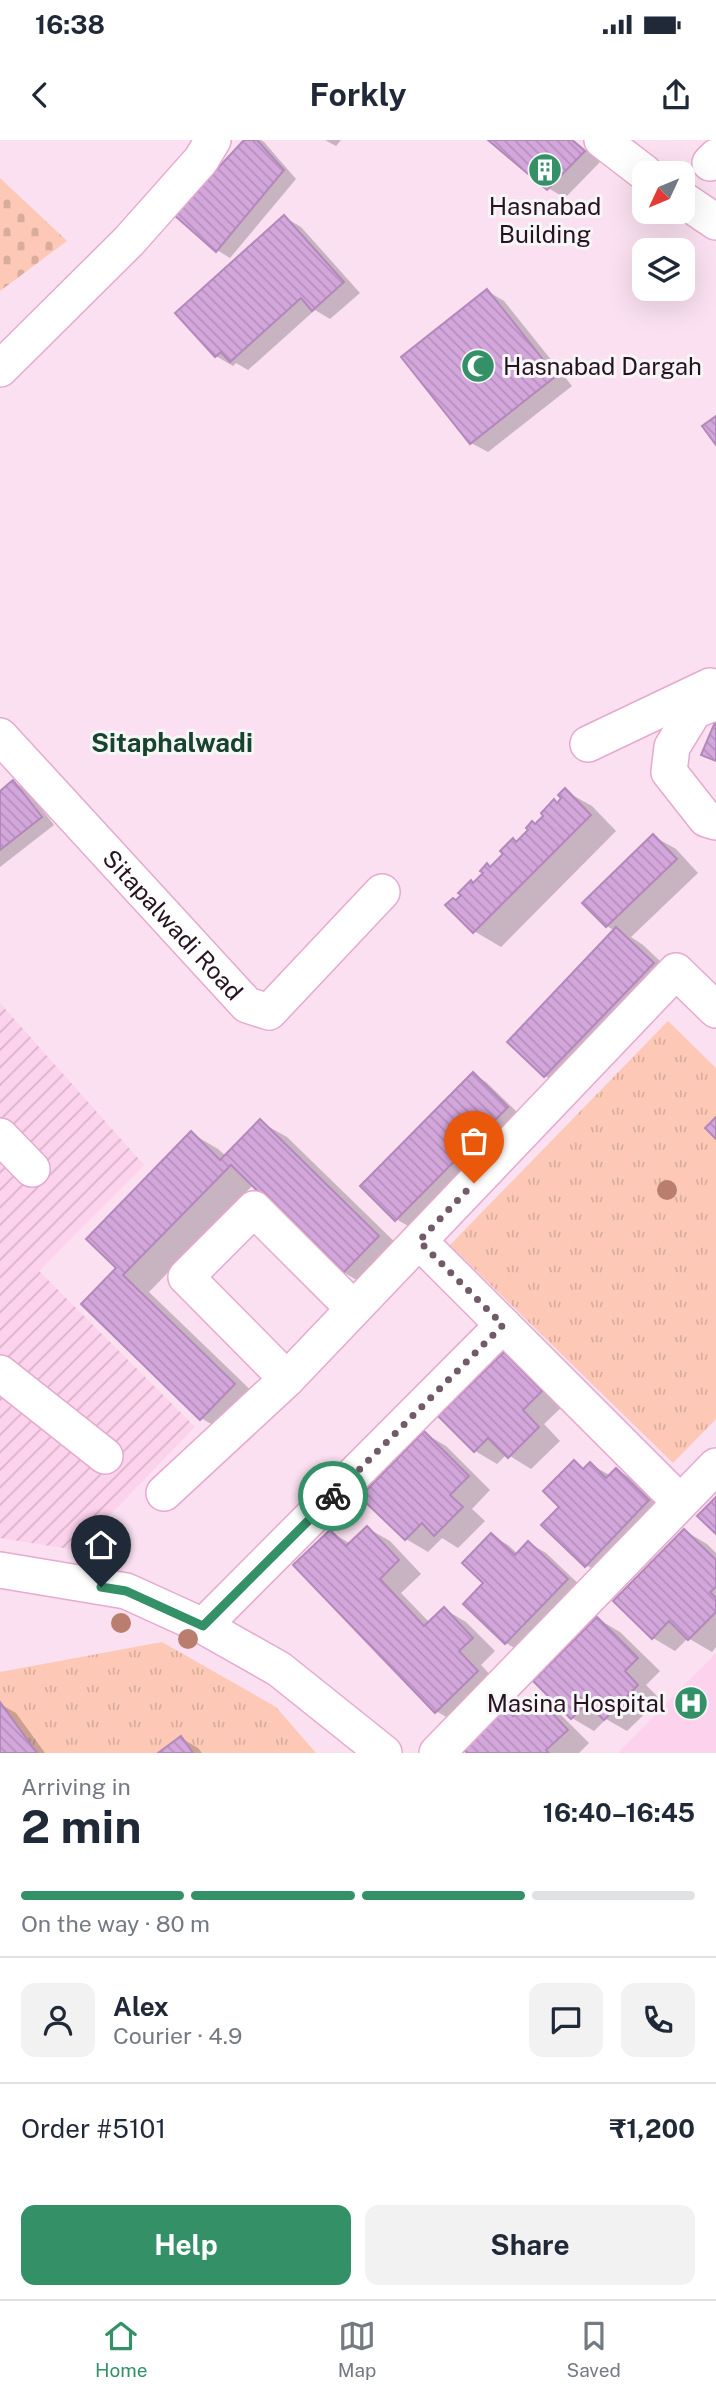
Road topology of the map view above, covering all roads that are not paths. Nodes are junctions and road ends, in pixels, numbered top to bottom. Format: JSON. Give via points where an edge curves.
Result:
{"nodes":[{"id":1,"x":602,"y":140,"type":"edge"},
{"id":2,"x":198,"y":147,"type":"edge"},
{"id":3,"x":632,"y":162,"type":"edge"},
{"id":4,"x":695,"y":208,"type":"edge"},
{"id":5,"x":716,"y":222,"type":"edge"},
{"id":6,"x":0,"y":369,"type":"edge"},
{"id":7,"x":716,"y":683,"type":"edge"},
{"id":8,"x":716,"y":702,"type":"edge"},
{"id":9,"x":0,"y":736,"type":"edge"},
{"id":10,"x":587,"y":744,"type":"dead end"},
{"id":11,"x":716,"y":822,"type":"edge"},
{"id":12,"x":382,"y":892,"type":"dead end"},
{"id":13,"x":716,"y":1010,"type":"edge"},
{"id":14,"x":0,"y":1136,"type":"edge"},
{"id":15,"x":32,"y":1169,"type":"dead end"},
{"id":16,"x":419,"y":1241,"type":"junction"},
{"id":17,"x":353,"y":1308,"type":"junction"},
{"id":18,"x":503,"y":1325,"type":"junction"},
{"id":19,"x":0,"y":1373,"type":"edge"},
{"id":20,"x":287,"y":1379,"type":"junction"},
{"id":21,"x":105,"y":1456,"type":"dead end"},
{"id":22,"x":716,"y":1466,"type":"edge"},
{"id":23,"x":164,"y":1493,"type":"dead end"},
{"id":24,"x":680,"y":1502,"type":"junction"},
{"id":25,"x":0,"y":1570,"type":"edge"},
{"id":26,"x":203,"y":1626,"type":"junction"},
{"id":27,"x":384,"y":1753,"type":"edge"},
{"id":28,"x":437,"y":1753,"type":"edge"}],
"edges":[{"from":1,"to":3,"type":"street"},
{"from":2,"to":6,"type":"street","via":[[129,241]]},
{"from":4,"to":5,"type":"street"},
{"from":7,"to":10,"type":"street"},
{"from":8,"to":11,"type":"street","via":[[694,711],[672,747],[669,772],[706,819]]},
{"from":9,"to":12,"type":"street","name":"Sitapalwadi Road","via":[[247,1004],[269,1012]]},
{"from":13,"to":16,"type":"street","via":[[676,971]]},
{"from":14,"to":15,"type":"street"},
{"from":16,"to":17,"type":"street"},
{"from":16,"to":18,"type":"street"},
{"from":17,"to":20,"type":"street"},
{"from":17,"to":20,"type":"street","via":[[254,1209],[186,1277]]},
{"from":18,"to":24,"type":"street"},
{"from":18,"to":26,"type":"street"},
{"from":19,"to":21,"type":"street"},
{"from":20,"to":23,"type":"street"},
{"from":22,"to":24,"type":"street"},
{"from":24,"to":28,"type":"street"},
{"from":25,"to":26,"type":"street","via":[[126,1591]]},
{"from":26,"to":27,"type":"street","via":[[279,1669]]}]}
